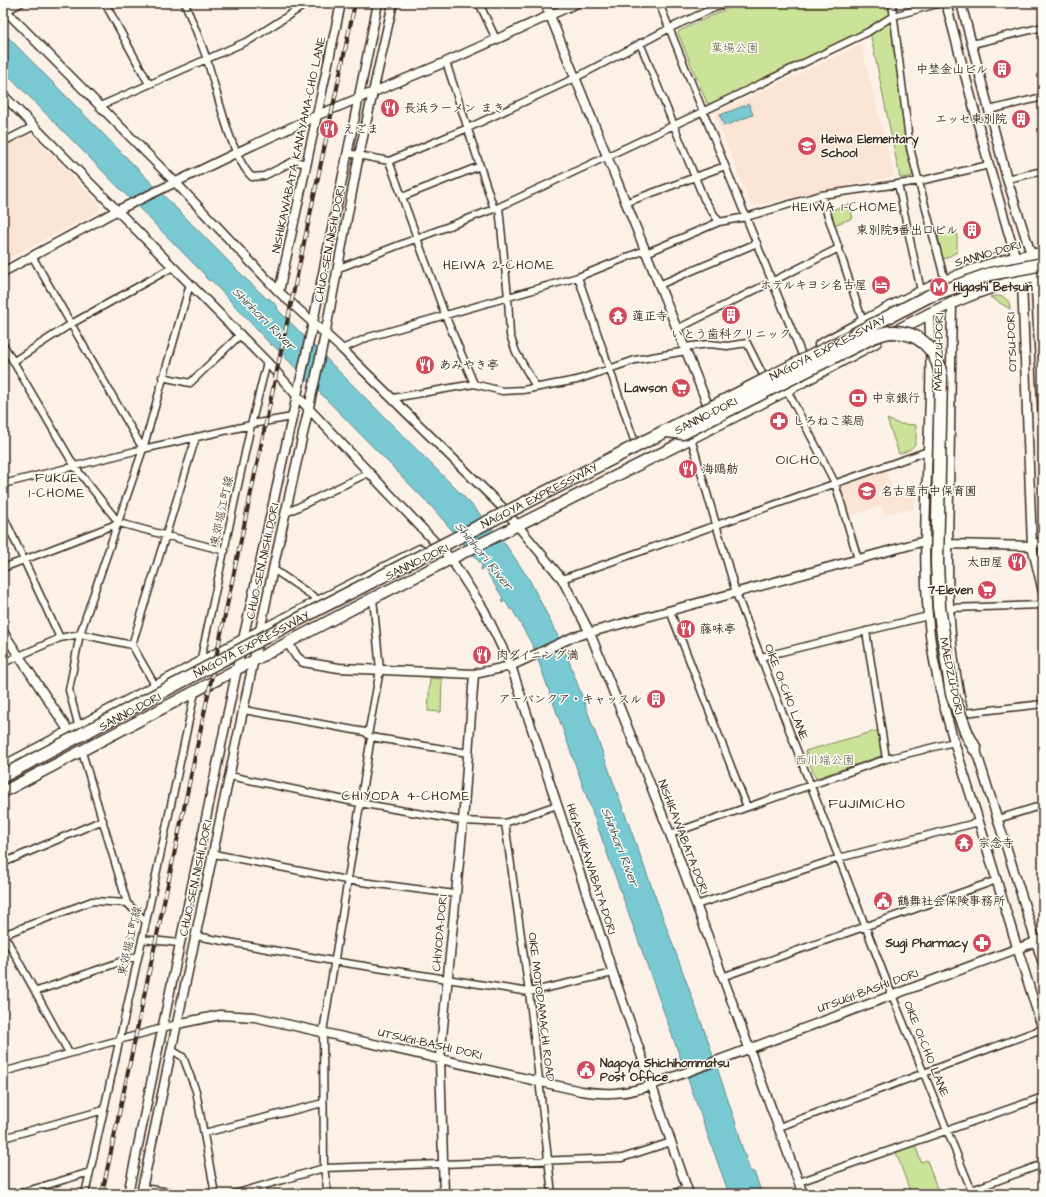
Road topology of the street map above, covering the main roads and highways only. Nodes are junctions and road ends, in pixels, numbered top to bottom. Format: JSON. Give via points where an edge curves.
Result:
{"nodes":[{"id":1,"x":1043,"y":254,"type":"edge"},
{"id":2,"x":1043,"y":264,"type":"edge"},
{"id":3,"x":1040,"y":276,"type":"edge"},
{"id":4,"x":666,"y":431,"type":"junction"},
{"id":5,"x":975,"y":749,"type":"road end"},
{"id":6,"x":3,"y":767,"type":"edge"},
{"id":7,"x":3,"y":776,"type":"edge"},
{"id":8,"x":3,"y":792,"type":"edge"}],
"edges":[{"from":1,"to":6,"type":"main road","name":"SANNO-DORI","via":[[1016,259],[921,291],[802,355],[243,640]]},
{"from":2,"to":4,"type":"highway","name":"NAGOYA EXPRESSWAY","bridge":true,"via":[[990,274],[929,296]]},
{"from":3,"to":8,"type":"main road","name":"SANNO-DORI","via":[[987,289],[929,313],[787,390],[373,598]]},
{"from":4,"to":5,"type":"highway","bridge":true,"via":[[683,433],[890,331],[919,339],[932,350],[940,367],[941,377],[937,563],[939,607],[952,694]]},
{"from":4,"to":7,"type":"highway","name":"NAGOYA EXPRESSWAY","bridge":true,"via":[[316,610]]}]}
